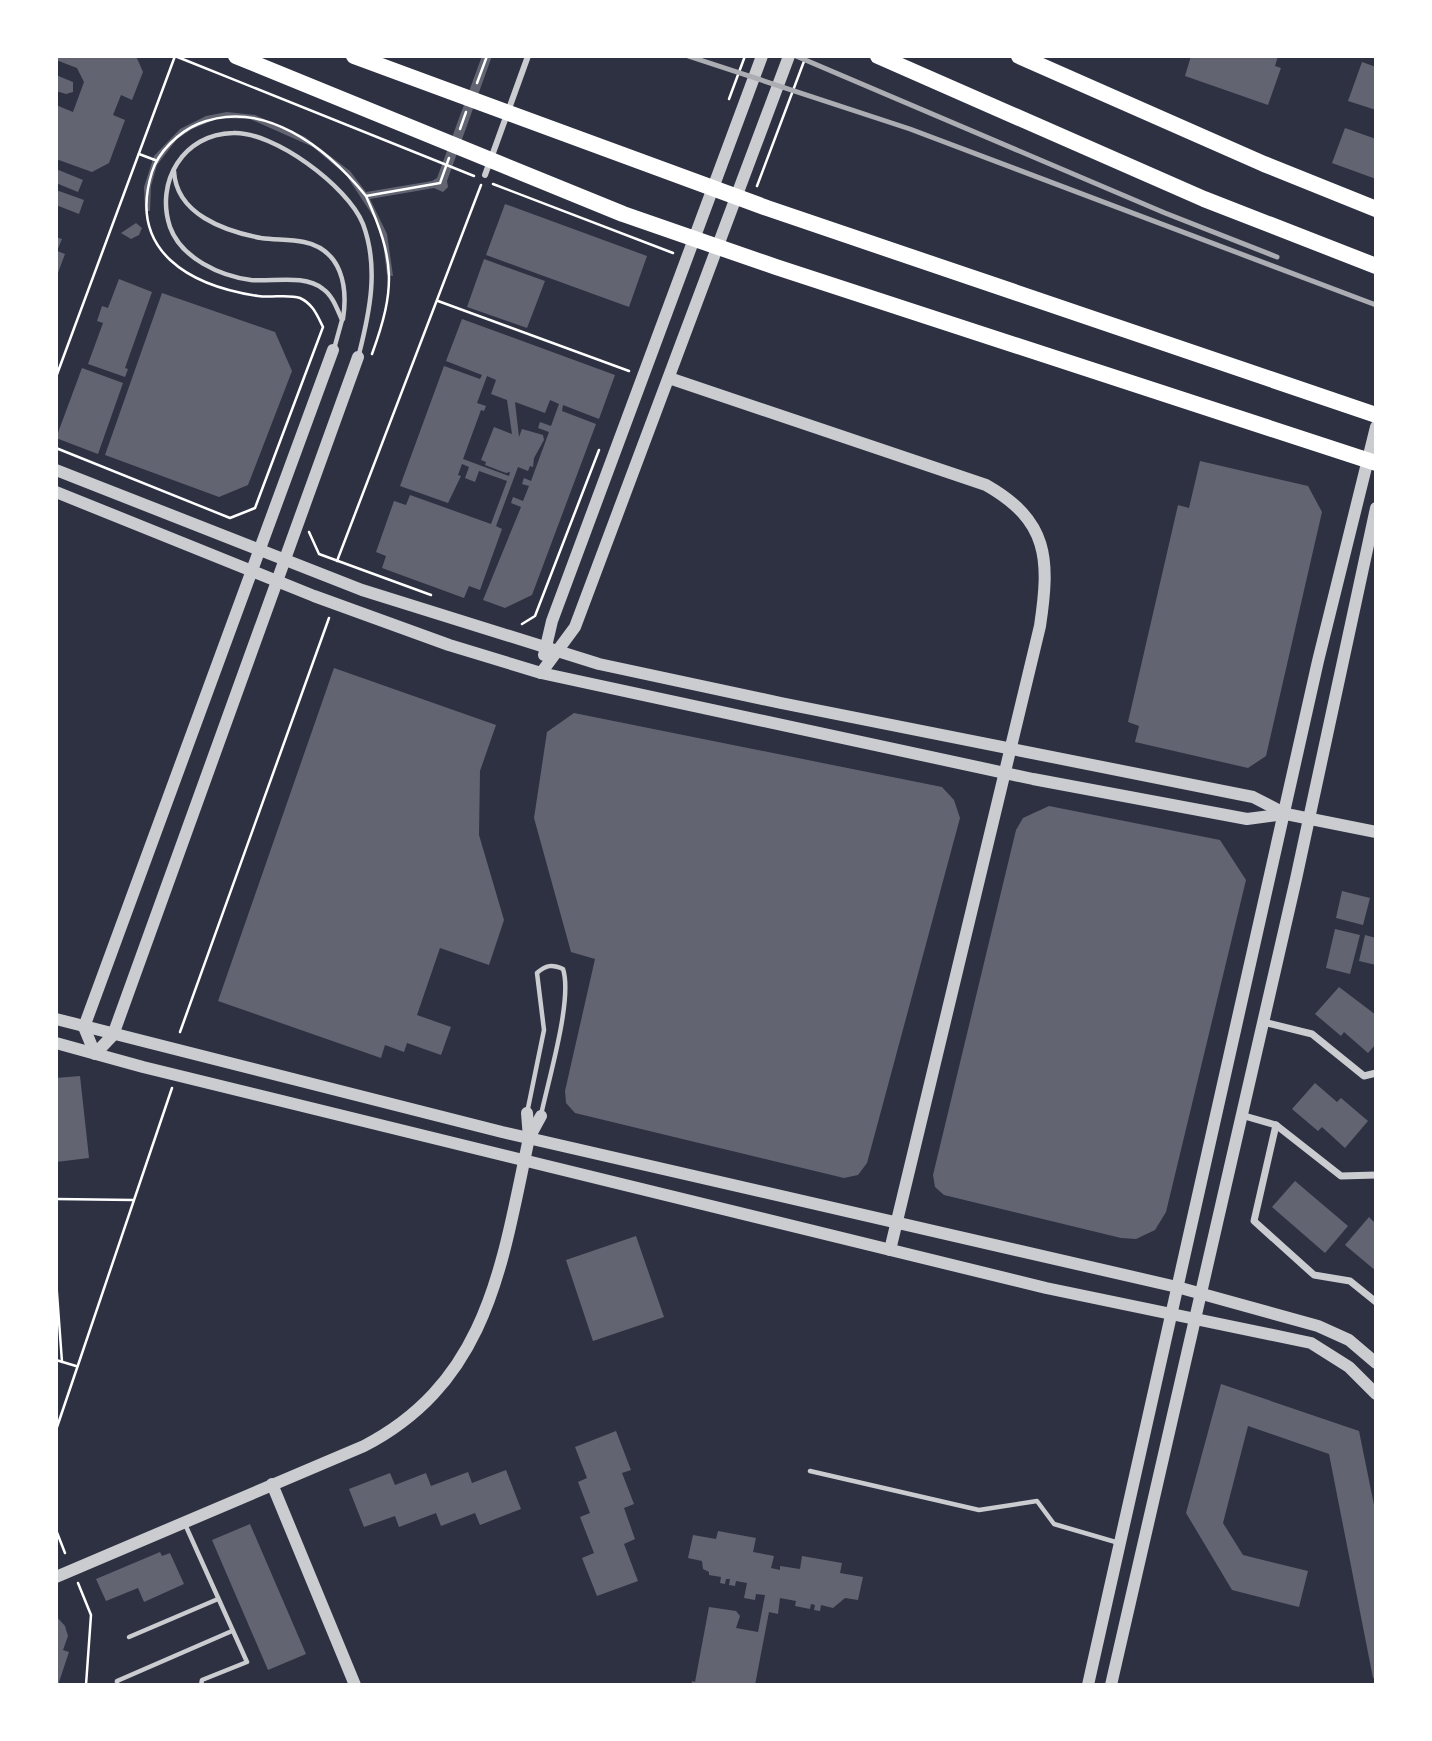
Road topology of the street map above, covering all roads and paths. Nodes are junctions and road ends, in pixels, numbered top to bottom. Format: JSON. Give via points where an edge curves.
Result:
{"nodes":[{"id":1,"x":175,"y":56,"type":"edge"},
{"id":2,"x":236,"y":56,"type":"edge"},
{"id":3,"x":354,"y":56,"type":"edge"},
{"id":4,"x":528,"y":56,"type":"edge"},
{"id":5,"x":762,"y":56,"type":"edge"},
{"id":6,"x":789,"y":56,"type":"edge"},
{"id":7,"x":806,"y":56,"type":"edge"},
{"id":8,"x":878,"y":56,"type":"edge"},
{"id":9,"x":1019,"y":56,"type":"edge"},
{"id":10,"x":139,"y":155,"type":"junction"},
{"id":11,"x":155,"y":160,"type":"junction"},
{"id":12,"x":174,"y":166,"type":"junction"},
{"id":13,"x":446,"y":166,"type":"junction"},
{"id":14,"x":484,"y":177,"type":"junction"},
{"id":15,"x":755,"y":193,"type":"dead end"},
{"id":16,"x":366,"y":196,"type":"junction"},
{"id":17,"x":1376,"y":209,"type":"edge"},
{"id":18,"x":669,"y":264,"type":"dead end"},
{"id":19,"x":1376,"y":266,"type":"edge"},
{"id":20,"x":437,"y":300,"type":"junction"},
{"id":21,"x":342,"y":320,"type":"junction"},
{"id":22,"x":333,"y":350,"type":"joint"},
{"id":23,"x":364,"y":359,"type":"junction"},
{"id":24,"x":629,"y":371,"type":"dead end"},
{"id":25,"x":56,"y":377,"type":"edge"},
{"id":26,"x":669,"y":378,"type":"junction"},
{"id":27,"x":1376,"y":415,"type":"edge"},
{"id":28,"x":1376,"y":427,"type":"edge"},
{"id":29,"x":56,"y":448,"type":"edge"},
{"id":30,"x":599,"y":448,"type":"dead end"},
{"id":31,"x":1371,"y":457,"type":"edge"},
{"id":32,"x":56,"y":470,"type":"edge"},
{"id":33,"x":56,"y":492,"type":"edge"},
{"id":34,"x":1376,"y":508,"type":"edge"},
{"id":35,"x":309,"y":531,"type":"dead end"},
{"id":36,"x":260,"y":549,"type":"junction"},
{"id":37,"x":285,"y":559,"type":"junction"},
{"id":38,"x":337,"y":561,"type":"junction"},
{"id":39,"x":252,"y":572,"type":"junction"},
{"id":40,"x":277,"y":582,"type":"junction"},
{"id":41,"x":440,"y":598,"type":"dead end"},
{"id":42,"x":329,"y":618,"type":"dead end"},
{"id":43,"x":518,"y":626,"type":"dead end"},
{"id":44,"x":551,"y":650,"type":"junction"},
{"id":45,"x":541,"y":673,"type":"junction"},
{"id":46,"x":1010,"y":748,"type":"junction"},
{"id":47,"x":1004,"y":774,"type":"junction"},
{"id":48,"x":1286,"y":814,"type":"junction"},
{"id":49,"x":1309,"y":819,"type":"junction"},
{"id":50,"x":1376,"y":832,"type":"edge"},
{"id":51,"x":56,"y":1019,"type":"edge"},
{"id":52,"x":1263,"y":1022,"type":"junction"},
{"id":53,"x":84,"y":1027,"type":"junction"},
{"id":54,"x":180,"y":1032,"type":"dead end"},
{"id":55,"x":113,"y":1035,"type":"junction"},
{"id":56,"x":56,"y":1043,"type":"edge"},
{"id":57,"x":95,"y":1054,"type":"junction"},
{"id":58,"x":1376,"y":1073,"type":"edge"},
{"id":59,"x":172,"y":1088,"type":"dead end"},
{"id":60,"x":527,"y":1114,"type":"joint"},
{"id":61,"x":1241,"y":1115,"type":"junction"},
{"id":62,"x":541,"y":1116,"type":"joint"},
{"id":63,"x":1276,"y":1125,"type":"junction"},
{"id":64,"x":529,"y":1138,"type":"junction"},
{"id":65,"x":525,"y":1160,"type":"junction"},
{"id":66,"x":1376,"y":1175,"type":"edge"},
{"id":67,"x":56,"y":1199,"type":"edge"},
{"id":68,"x":134,"y":1200,"type":"junction"},
{"id":69,"x":897,"y":1222,"type":"junction"},
{"id":70,"x":890,"y":1250,"type":"junction"},
{"id":71,"x":56,"y":1280,"type":"edge"},
{"id":72,"x":1177,"y":1287,"type":"junction"},
{"id":73,"x":1200,"y":1293,"type":"junction"},
{"id":74,"x":1376,"y":1302,"type":"edge"},
{"id":75,"x":1171,"y":1313,"type":"junction"},
{"id":76,"x":1194,"y":1317,"type":"junction"},
{"id":77,"x":56,"y":1360,"type":"edge"},
{"id":78,"x":62,"y":1362,"type":"junction"},
{"id":79,"x":1376,"y":1363,"type":"edge"},
{"id":80,"x":76,"y":1366,"type":"junction"},
{"id":81,"x":1376,"y":1394,"type":"edge"},
{"id":82,"x":56,"y":1430,"type":"edge"},
{"id":83,"x":810,"y":1471,"type":"dead end"},
{"id":84,"x":272,"y":1484,"type":"junction"},
{"id":85,"x":184,"y":1522,"type":"junction"},
{"id":86,"x":56,"y":1530,"type":"edge"},
{"id":87,"x":1120,"y":1543,"type":"junction"},
{"id":88,"x":65,"y":1553,"type":"dead end"},
{"id":89,"x":56,"y":1577,"type":"edge"},
{"id":90,"x":78,"y":1583,"type":"dead end"},
{"id":91,"x":218,"y":1599,"type":"junction"},
{"id":92,"x":232,"y":1630,"type":"junction"},
{"id":93,"x":129,"y":1637,"type":"dead end"},
{"id":94,"x":86,"y":1685,"type":"edge"},
{"id":95,"x":117,"y":1685,"type":"edge"},
{"id":96,"x":201,"y":1685,"type":"edge"},
{"id":97,"x":355,"y":1685,"type":"edge"},
{"id":98,"x":1088,"y":1685,"type":"edge"},
{"id":99,"x":1111,"y":1685,"type":"edge"}],
"edges":[{"from":1,"to":10,"type":"path"},
{"from":1,"to":13,"type":"path"},
{"from":2,"to":31,"type":"highway","via":[[623,214]]},
{"from":3,"to":27,"type":"highway","via":[[767,208]]},
{"from":4,"to":14,"type":"street"},
{"from":5,"to":44,"type":"street","via":[[552,621]]},
{"from":6,"to":26,"type":"street"},
{"from":7,"to":15,"type":"path"},
{"from":8,"to":19,"type":"highway","via":[[1204,199]]},
{"from":9,"to":17,"type":"highway"},
{"from":10,"to":11,"type":"path"},
{"from":10,"to":25,"type":"path"},
{"from":11,"to":16,"type":"path","via":[[197,124],[218,116],[260,117],[317,147],[341,165]]},
{"from":11,"to":29,"type":"path","via":[[145,193],[156,242],[170,261],[185,275],[231,292],[299,297],[314,307],[323,327],[255,509],[230,518]]},
{"from":12,"to":21,"type":"lane","via":[[182,199],[209,221],[261,238],[304,242],[330,255],[345,285]]},
{"from":12,"to":21,"type":"lane","via":[[165,189],[166,208],[171,229],[189,254],[229,275],[322,287]]},
{"from":12,"to":23,"type":"lane","via":[[199,143],[233,132],[252,135],[308,162],[332,182],[363,223],[371,261]]},
{"from":13,"to":14,"type":"path"},
{"from":13,"to":16,"type":"path","via":[[440,183]]},
{"from":14,"to":18,"type":"path","via":[[674,253]]},
{"from":14,"to":20,"type":"path"},
{"from":16,"to":23,"type":"path","via":[[382,232],[390,290]]},
{"from":20,"to":24,"type":"path"},
{"from":20,"to":38,"type":"path"},
{"from":21,"to":22,"type":"lane"},
{"from":22,"to":36,"type":"street"},
{"from":23,"to":37,"type":"street"},
{"from":26,"to":44,"type":"street","via":[[575,627]]},
{"from":26,"to":46,"type":"street","via":[[986,485],[1028,516],[1045,556],[1046,587]]},
{"from":28,"to":31,"type":"street"},
{"from":30,"to":43,"type":"path","via":[[536,616]]},
{"from":31,"to":48,"type":"street"},
{"from":32,"to":36,"type":"street"},
{"from":33,"to":39,"type":"street"},
{"from":34,"to":49,"type":"street"},
{"from":35,"to":38,"type":"path","via":[[319,554]]},
{"from":36,"to":37,"type":"street"},
{"from":36,"to":39,"type":"street"},
{"from":37,"to":40,"type":"street"},
{"from":37,"to":44,"type":"street","via":[[362,590]]},
{"from":38,"to":41,"type":"path"},
{"from":39,"to":40,"type":"street"},
{"from":39,"to":53,"type":"street"},
{"from":40,"to":45,"type":"street","via":[[449,645]]},
{"from":40,"to":55,"type":"street"},
{"from":42,"to":54,"type":"path"},
{"from":44,"to":45,"type":"street"},
{"from":44,"to":46,"type":"street","via":[[742,695]]},
{"from":45,"to":47,"type":"street"},
{"from":46,"to":47,"type":"street"},
{"from":46,"to":48,"type":"street","via":[[1253,797]]},
{"from":47,"to":48,"type":"street","via":[[1247,819]]},
{"from":47,"to":69,"type":"street"},
{"from":48,"to":49,"type":"street"},
{"from":48,"to":72,"type":"street"},
{"from":49,"to":50,"type":"street"},
{"from":49,"to":52,"type":"street"},
{"from":51,"to":53,"type":"street"},
{"from":52,"to":58,"type":"street","via":[[1312,1034],[1364,1076]]},
{"from":52,"to":61,"type":"street"},
{"from":53,"to":55,"type":"street"},
{"from":53,"to":57,"type":"street"},
{"from":55,"to":57,"type":"street"},
{"from":55,"to":64,"type":"street"},
{"from":56,"to":57,"type":"street"},
{"from":57,"to":65,"type":"street"},
{"from":59,"to":68,"type":"path"},
{"from":60,"to":62,"type":"lane","via":[[544,1030],[537,973],[556,965],[566,979],[564,1001]]},
{"from":60,"to":64,"type":"street"},
{"from":61,"to":63,"type":"street"},
{"from":61,"to":73,"type":"street"},
{"from":62,"to":64,"type":"street"},
{"from":63,"to":66,"type":"street","via":[[1341,1176]]},
{"from":63,"to":74,"type":"street","via":[[1254,1221],[1314,1275],[1350,1282]]},
{"from":64,"to":65,"type":"street"},
{"from":64,"to":69,"type":"street"},
{"from":65,"to":70,"type":"street"},
{"from":65,"to":84,"type":"street","via":[[491,1297],[453,1374],[432,1399],[385,1435]]},
{"from":67,"to":68,"type":"path"},
{"from":68,"to":80,"type":"path"},
{"from":69,"to":70,"type":"street"},
{"from":69,"to":72,"type":"street"},
{"from":70,"to":75,"type":"street"},
{"from":71,"to":78,"type":"path"},
{"from":72,"to":73,"type":"street"},
{"from":72,"to":75,"type":"street"},
{"from":73,"to":76,"type":"street"},
{"from":73,"to":79,"type":"street","via":[[1318,1326],[1349,1340]]},
{"from":75,"to":76,"type":"street"},
{"from":75,"to":87,"type":"street"},
{"from":76,"to":81,"type":"street","via":[[1311,1343],[1349,1367]]},
{"from":76,"to":99,"type":"street"},
{"from":77,"to":78,"type":"path"},
{"from":78,"to":80,"type":"path"},
{"from":80,"to":82,"type":"path"},
{"from":83,"to":87,"type":"lane","via":[[979,1510],[1037,1501],[1054,1524]]},
{"from":84,"to":85,"type":"street"},
{"from":84,"to":97,"type":"street"},
{"from":85,"to":89,"type":"street"},
{"from":85,"to":91,"type":"lane"},
{"from":86,"to":88,"type":"path"},
{"from":87,"to":98,"type":"street"},
{"from":90,"to":94,"type":"path","via":[[91,1615]]},
{"from":91,"to":92,"type":"lane"},
{"from":91,"to":93,"type":"lane"},
{"from":92,"to":95,"type":"lane","via":[[117,1681]]},
{"from":92,"to":96,"type":"lane","via":[[247,1662],[202,1680]]}]}
